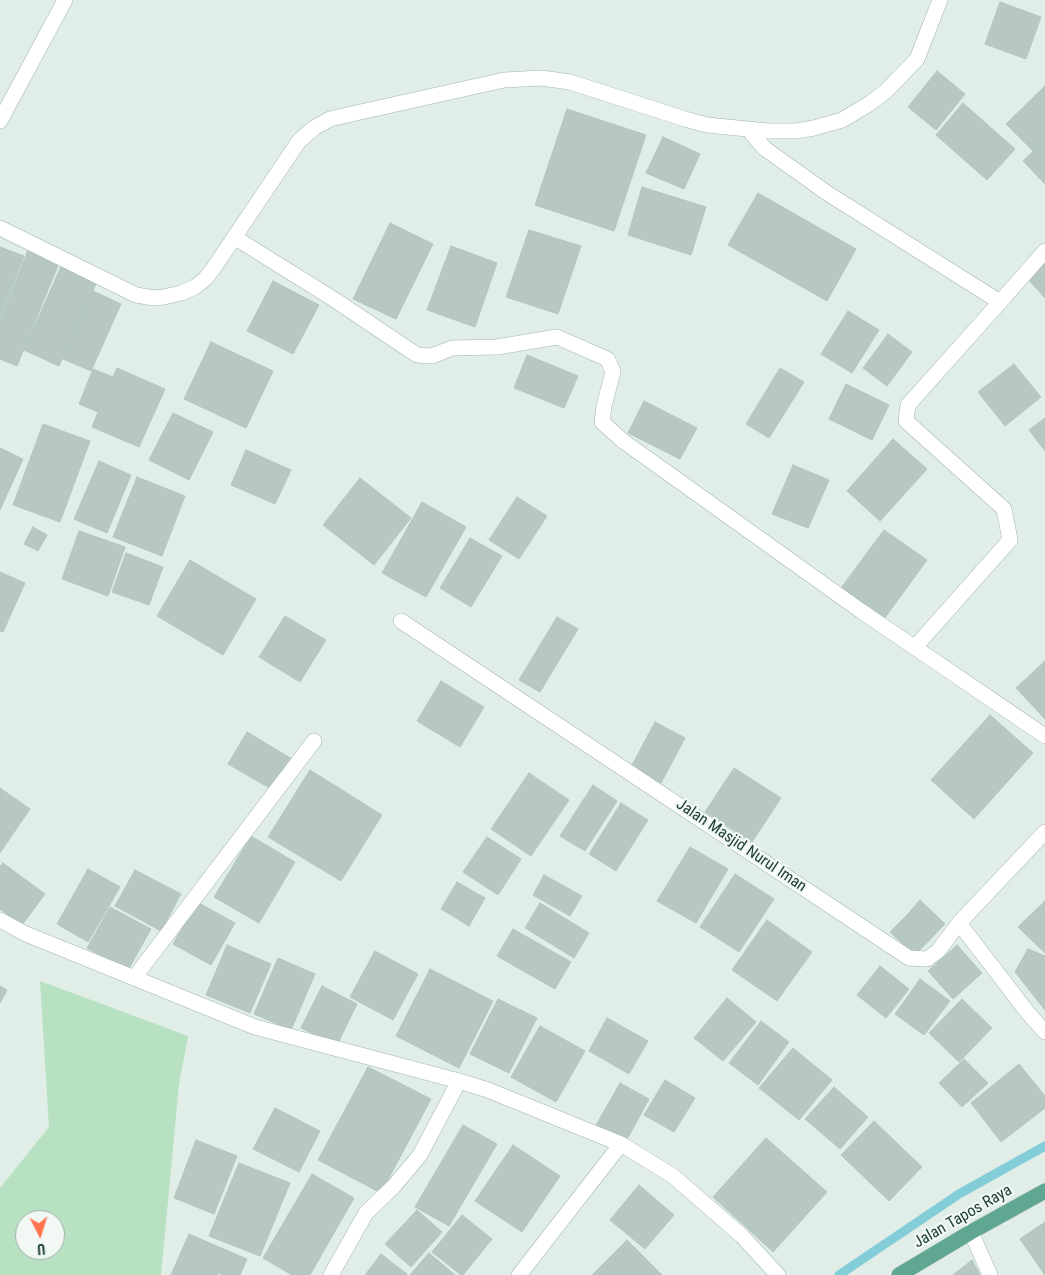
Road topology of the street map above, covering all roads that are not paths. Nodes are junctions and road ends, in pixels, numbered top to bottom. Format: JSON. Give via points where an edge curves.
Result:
{"nodes":[{"id":1,"x":65,"y":0,"type":"edge"},
{"id":2,"x":940,"y":0,"type":"edge"},
{"id":3,"x":0,"y":121,"type":"edge"},
{"id":4,"x":749,"y":130,"type":"junction"},
{"id":5,"x":0,"y":228,"type":"edge"},
{"id":6,"x":234,"y":237,"type":"junction"},
{"id":7,"x":1045,"y":251,"type":"edge"},
{"id":8,"x":1000,"y":302,"type":"junction"},
{"id":9,"x":401,"y":621,"type":"dead end"},
{"id":10,"x":915,"y":647,"type":"junction"},
{"id":11,"x":1045,"y":736,"type":"edge"},
{"id":12,"x":314,"y":741,"type":"dead end"},
{"id":13,"x":1045,"y":832,"type":"edge"},
{"id":14,"x":0,"y":920,"type":"edge"},
{"id":15,"x":959,"y":923,"type":"junction"},
{"id":16,"x":134,"y":978,"type":"junction"},
{"id":17,"x":1045,"y":1032,"type":"edge"},
{"id":18,"x":459,"y":1081,"type":"junction"},
{"id":19,"x":621,"y":1144,"type":"junction"},
{"id":20,"x":1045,"y":1191,"type":"edge"},
{"id":21,"x":971,"y":1232,"type":"junction"},
{"id":22,"x":330,"y":1275,"type":"edge"},
{"id":23,"x":519,"y":1275,"type":"edge"},
{"id":24,"x":778,"y":1275,"type":"edge"},
{"id":25,"x":899,"y":1275,"type":"edge"},
{"id":26,"x":990,"y":1275,"type":"edge"}],
"edges":[{"from":1,"to":3,"type":"street"},
{"from":2,"to":4,"type":"street","via":[[916,59],[869,104],[842,120],[814,128]]},
{"from":4,"to":6,"type":"street","via":[[706,125],[570,82],[541,78],[504,80],[321,123],[299,141]]},
{"from":4,"to":8,"type":"street","via":[[764,148],[827,193]]},
{"from":5,"to":6,"type":"street","via":[[136,295],[154,298],[181,294],[195,287],[209,274]]},
{"from":6,"to":10,"type":"street","via":[[417,356],[432,356],[452,348],[497,348],[557,337],[605,358],[613,372],[602,422]]},
{"from":7,"to":8,"type":"street"},
{"from":8,"to":10,"type":"street","via":[[908,405],[906,421],[1004,509],[1010,540]]},
{"from":9,"to":15,"type":"street","name":"Jalan Masjid Nurul Iman","via":[[910,958],[927,959],[938,952]]},
{"from":10,"to":11,"type":"street"},
{"from":12,"to":16,"type":"street"},
{"from":13,"to":15,"type":"street","name":"Jalan Masjid Nurul Iman"},
{"from":14,"to":16,"type":"street","via":[[26,934]]},
{"from":15,"to":17,"type":"street"},
{"from":16,"to":18,"type":"street","via":[[255,1027]]},
{"from":18,"to":19,"type":"street"},
{"from":18,"to":22,"type":"street","via":[[420,1155],[366,1213]]},
{"from":19,"to":23,"type":"street"},
{"from":19,"to":24,"type":"street","via":[[673,1176],[742,1236]]},
{"from":20,"to":21,"type":"main road","name":"Jalan Tapos Raya"},
{"from":21,"to":25,"type":"main road","name":"Jalan Tapos Raya"},
{"from":21,"to":26,"type":"street"}]}
